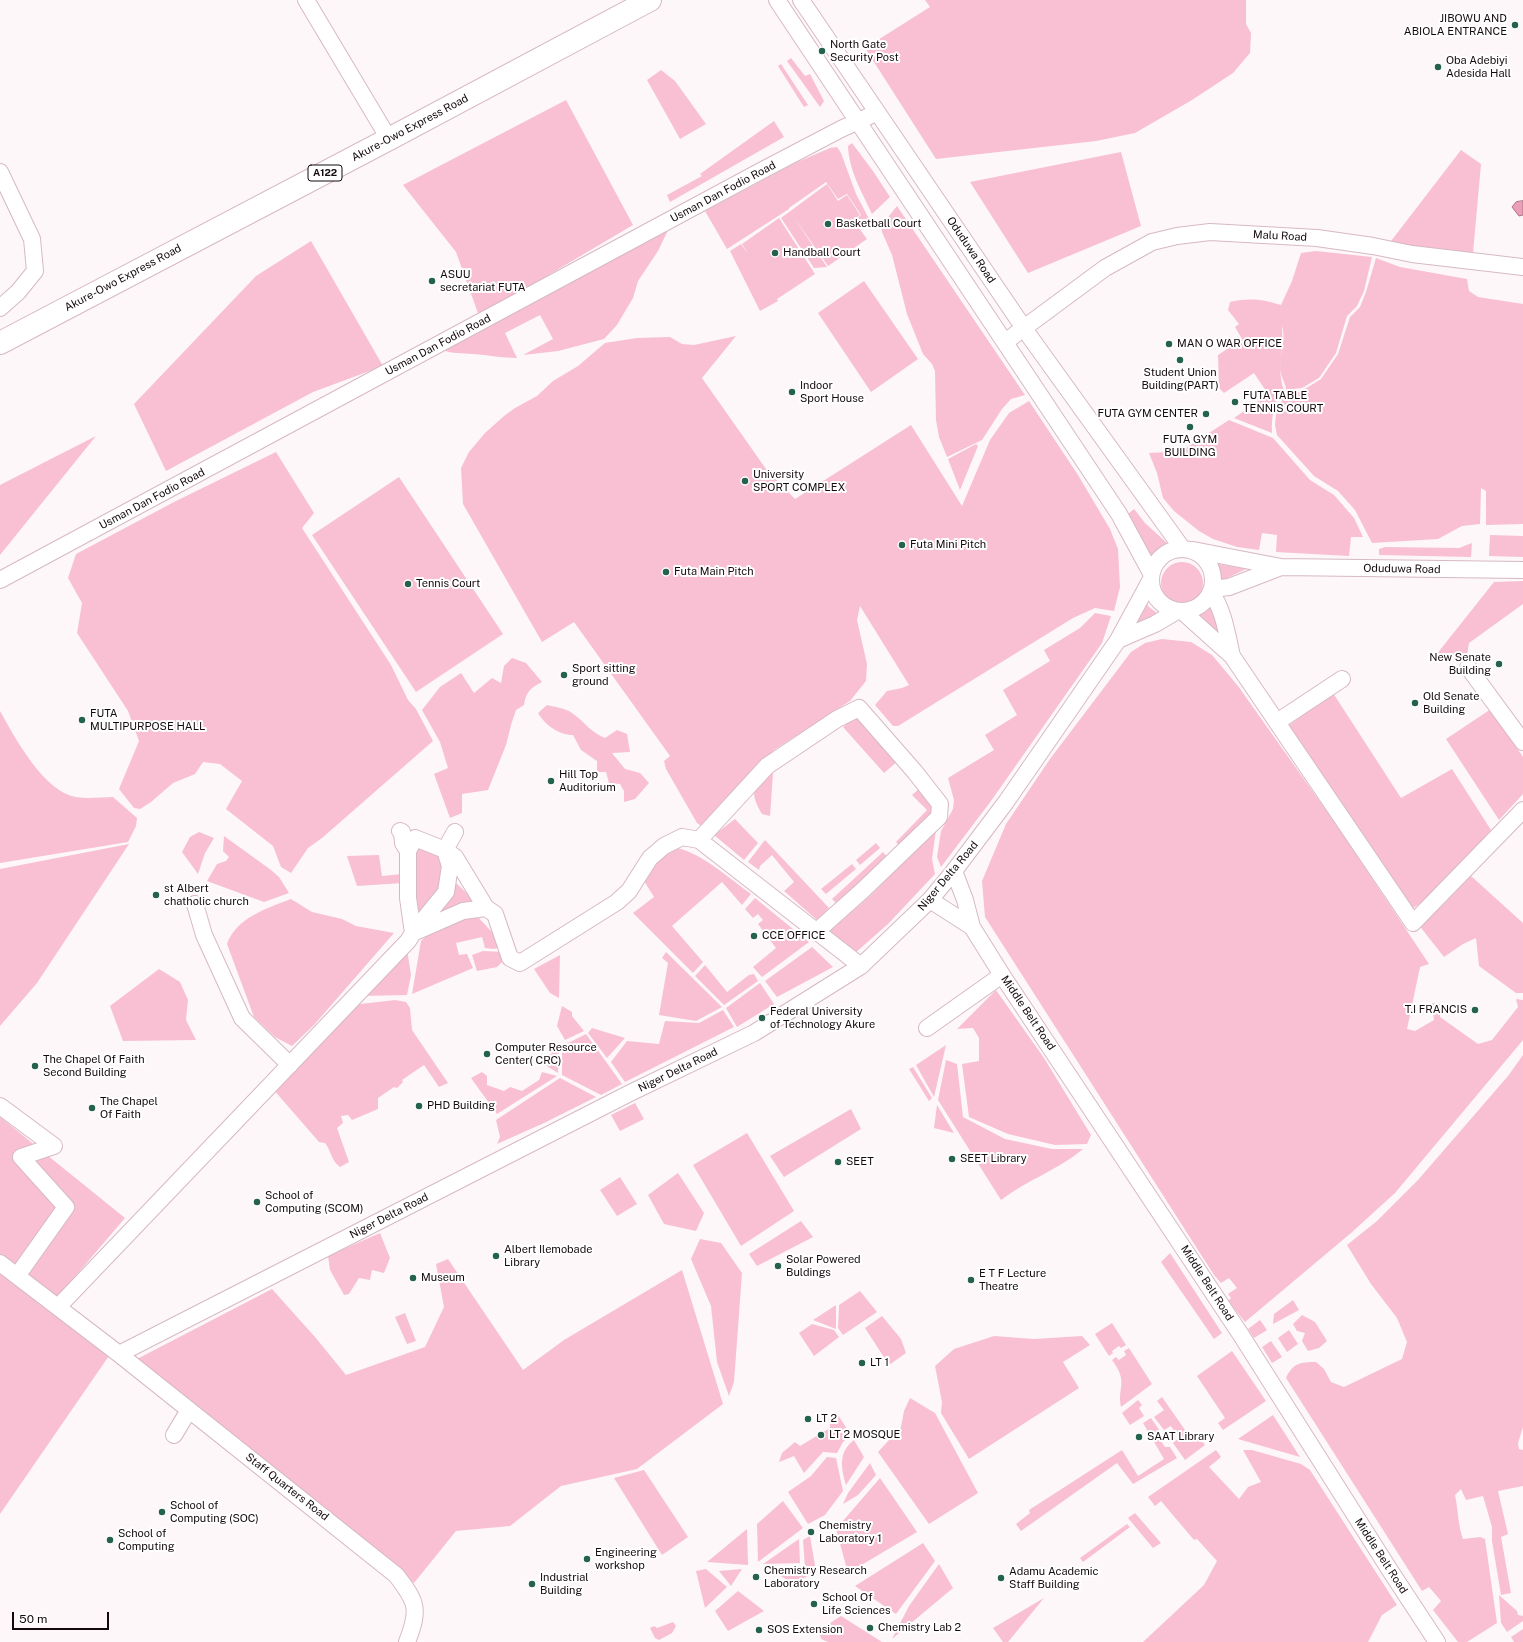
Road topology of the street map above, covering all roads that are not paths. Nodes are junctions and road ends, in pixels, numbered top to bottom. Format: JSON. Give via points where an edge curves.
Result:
{"nodes":[{"id":1,"x":306,"y":0,"type":"edge"},
{"id":2,"x":650,"y":0,"type":"edge"},
{"id":3,"x":801,"y":0,"type":"edge"},
{"id":4,"x":784,"y":2,"type":"edge"},
{"id":5,"x":876,"y":113,"type":"junction"},
{"id":6,"x":858,"y":122,"type":"junction"},
{"id":7,"x":389,"y":139,"type":"junction"},
{"id":8,"x":0,"y":172,"type":"edge"},
{"id":9,"x":1523,"y":266,"type":"edge"},
{"id":10,"x":0,"y":308,"type":"edge"},
{"id":11,"x":1024,"y":328,"type":"junction"},
{"id":12,"x":2,"y":340,"type":"edge"},
{"id":13,"x":1005,"y":342,"type":"junction"},
{"id":14,"x":1188,"y":549,"type":"junction"},
{"id":15,"x":1281,"y":567,"type":"junction"},
{"id":16,"x":1523,"y":570,"type":"edge"},
{"id":17,"x":1150,"y":577,"type":"junction"},
{"id":18,"x":0,"y":580,"type":"edge"},
{"id":19,"x":1211,"y":590,"type":"junction"},
{"id":20,"x":1180,"y":611,"type":"junction"},
{"id":21,"x":1118,"y":640,"type":"junction"},
{"id":22,"x":1232,"y":656,"type":"junction"},
{"id":23,"x":1468,"y":667,"type":"dead end"},
{"id":24,"x":1342,"y":679,"type":"dead end"},
{"id":25,"x":1277,"y":722,"type":"junction"},
{"id":26,"x":1523,"y":742,"type":"edge"},
{"id":27,"x":1523,"y":810,"type":"edge"},
{"id":28,"x":400,"y":831,"type":"dead end"},
{"id":29,"x":455,"y":832,"type":"dead end"},
{"id":30,"x":699,"y":840,"type":"junction"},
{"id":31,"x":445,"y":850,"type":"junction"},
{"id":32,"x":408,"y":851,"type":"junction"},
{"id":33,"x":954,"y":871,"type":"junction"},
{"id":34,"x":930,"y":900,"type":"junction"},
{"id":35,"x":195,"y":904,"type":"dead end"},
{"id":36,"x":486,"y":908,"type":"junction"},
{"id":37,"x":972,"y":927,"type":"junction"},
{"id":38,"x":817,"y":931,"type":"junction"},
{"id":39,"x":413,"y":933,"type":"junction"},
{"id":40,"x":861,"y":966,"type":"junction"},
{"id":41,"x":1002,"y":974,"type":"junction"},
{"id":42,"x":927,"y":1028,"type":"dead end"},
{"id":43,"x":290,"y":1065,"type":"junction"},
{"id":44,"x":0,"y":1106,"type":"edge"},
{"id":45,"x":0,"y":1263,"type":"edge"},
{"id":46,"x":17,"y":1276,"type":"junction"},
{"id":47,"x":58,"y":1307,"type":"junction"},
{"id":48,"x":118,"y":1354,"type":"junction"},
{"id":49,"x":189,"y":1410,"type":"junction"},
{"id":50,"x":174,"y":1435,"type":"dead end"},
{"id":51,"x":407,"y":1642,"type":"edge"},
{"id":52,"x":1438,"y":1642,"type":"edge"}],
"edges":[{"from":1,"to":7,"type":"street"},
{"from":2,"to":7,"type":"highway","name":"Akure-Owo Express Road","number":"A122"},
{"from":3,"to":5,"type":"street","name":"Oduduwa Road"},
{"from":4,"to":6,"type":"street"},
{"from":5,"to":6,"type":"street","name":"Usman Dan Fodio Road"},
{"from":5,"to":11,"type":"street","name":"Oduduwa Road"},
{"from":6,"to":13,"type":"street"},
{"from":6,"to":18,"type":"street","name":"Usman Dan Fodio Road"},
{"from":7,"to":12,"type":"highway","name":"Akure-Owo Express Road","number":"A122"},
{"from":8,"to":10,"type":"street","via":[[32,239],[35,271],[18,292]]},
{"from":9,"to":11,"type":"street","name":"Malu Road","via":[[1412,254],[1317,238],[1210,232],[1177,236],[1152,242],[1105,268]]},
{"from":11,"to":13,"type":"street","name":"Malu Road"},
{"from":11,"to":14,"type":"street","name":"Oduduwa Road","via":[[1144,496]]},
{"from":13,"to":17,"type":"street","via":[[1119,514]]},
{"from":14,"to":15,"type":"street"},
{"from":14,"to":17,"type":"street","via":[[1171,550],[1162,555],[1155,563]]},
{"from":14,"to":19,"type":"street","via":[[1203,556],[1210,566],[1213,577]]},
{"from":15,"to":16,"type":"street","name":"Oduduwa Road"},
{"from":15,"to":19,"type":"street","via":[[1229,587]]},
{"from":17,"to":20,"type":"street","via":[[1152,592],[1158,601],[1167,608]]},
{"from":17,"to":21,"type":"street","name":"Niger Delta Road"},
{"from":19,"to":20,"type":"street","via":[[1204,602],[1194,609]]},
{"from":19,"to":22,"type":"street","via":[[1222,613]]},
{"from":20,"to":21,"type":"street"},
{"from":20,"to":22,"type":"street"},
{"from":21,"to":33,"type":"street","name":"Niger Delta Road","via":[[1006,802]]},
{"from":22,"to":25,"type":"street"},
{"from":23,"to":26,"type":"street"},
{"from":24,"to":25,"type":"street"},
{"from":25,"to":27,"type":"street","via":[[1413,923]]},
{"from":28,"to":32,"type":"street"},
{"from":29,"to":31,"type":"street"},
{"from":30,"to":36,"type":"street","via":[[682,837],[664,846],[650,858],[629,891],[617,902],[520,963],[510,958],[495,914]]},
{"from":30,"to":38,"type":"street"},
{"from":30,"to":38,"type":"street","via":[[767,766],[837,719],[859,708],[916,772],[940,804],[939,817]]},
{"from":31,"to":32,"type":"street","via":[[415,838]]},
{"from":31,"to":36,"type":"street","via":[[455,857]]},
{"from":31,"to":39,"type":"street","via":[[450,866],[446,892]]},
{"from":32,"to":39,"type":"street","via":[[408,898]]},
{"from":33,"to":34,"type":"street","name":"Niger Delta Road"},
{"from":33,"to":37,"type":"street","name":"Middle Belt Road"},
{"from":34,"to":37,"type":"street","name":"Middle Belt Road"},
{"from":34,"to":40,"type":"street","name":"Niger Delta Road"},
{"from":35,"to":43,"type":"street","via":[[204,935],[242,1018]]},
{"from":36,"to":39,"type":"street","via":[[463,911]]},
{"from":37,"to":41,"type":"street","name":"Middle Belt Road"},
{"from":38,"to":40,"type":"street"},
{"from":39,"to":43,"type":"street"},
{"from":40,"to":48,"type":"street","name":"Niger Delta Road","via":[[754,1033],[630,1093]]},
{"from":41,"to":42,"type":"street"},
{"from":41,"to":52,"type":"street","name":"Middle Belt Road","via":[[1240,1332]]},
{"from":43,"to":47,"type":"street"},
{"from":44,"to":46,"type":"street","via":[[54,1146],[21,1157],[66,1207]]},
{"from":45,"to":46,"type":"street","name":"Staff Quarters Road"},
{"from":46,"to":47,"type":"street","name":"Staff Quarters Road"},
{"from":47,"to":48,"type":"street","name":"Staff Quarters Road"},
{"from":48,"to":49,"type":"street","name":"Staff Quarters Road"},
{"from":49,"to":50,"type":"street"},
{"from":49,"to":51,"type":"street","name":"Staff Quarters Road","via":[[396,1575],[411,1594],[415,1608],[414,1624]]}]}
